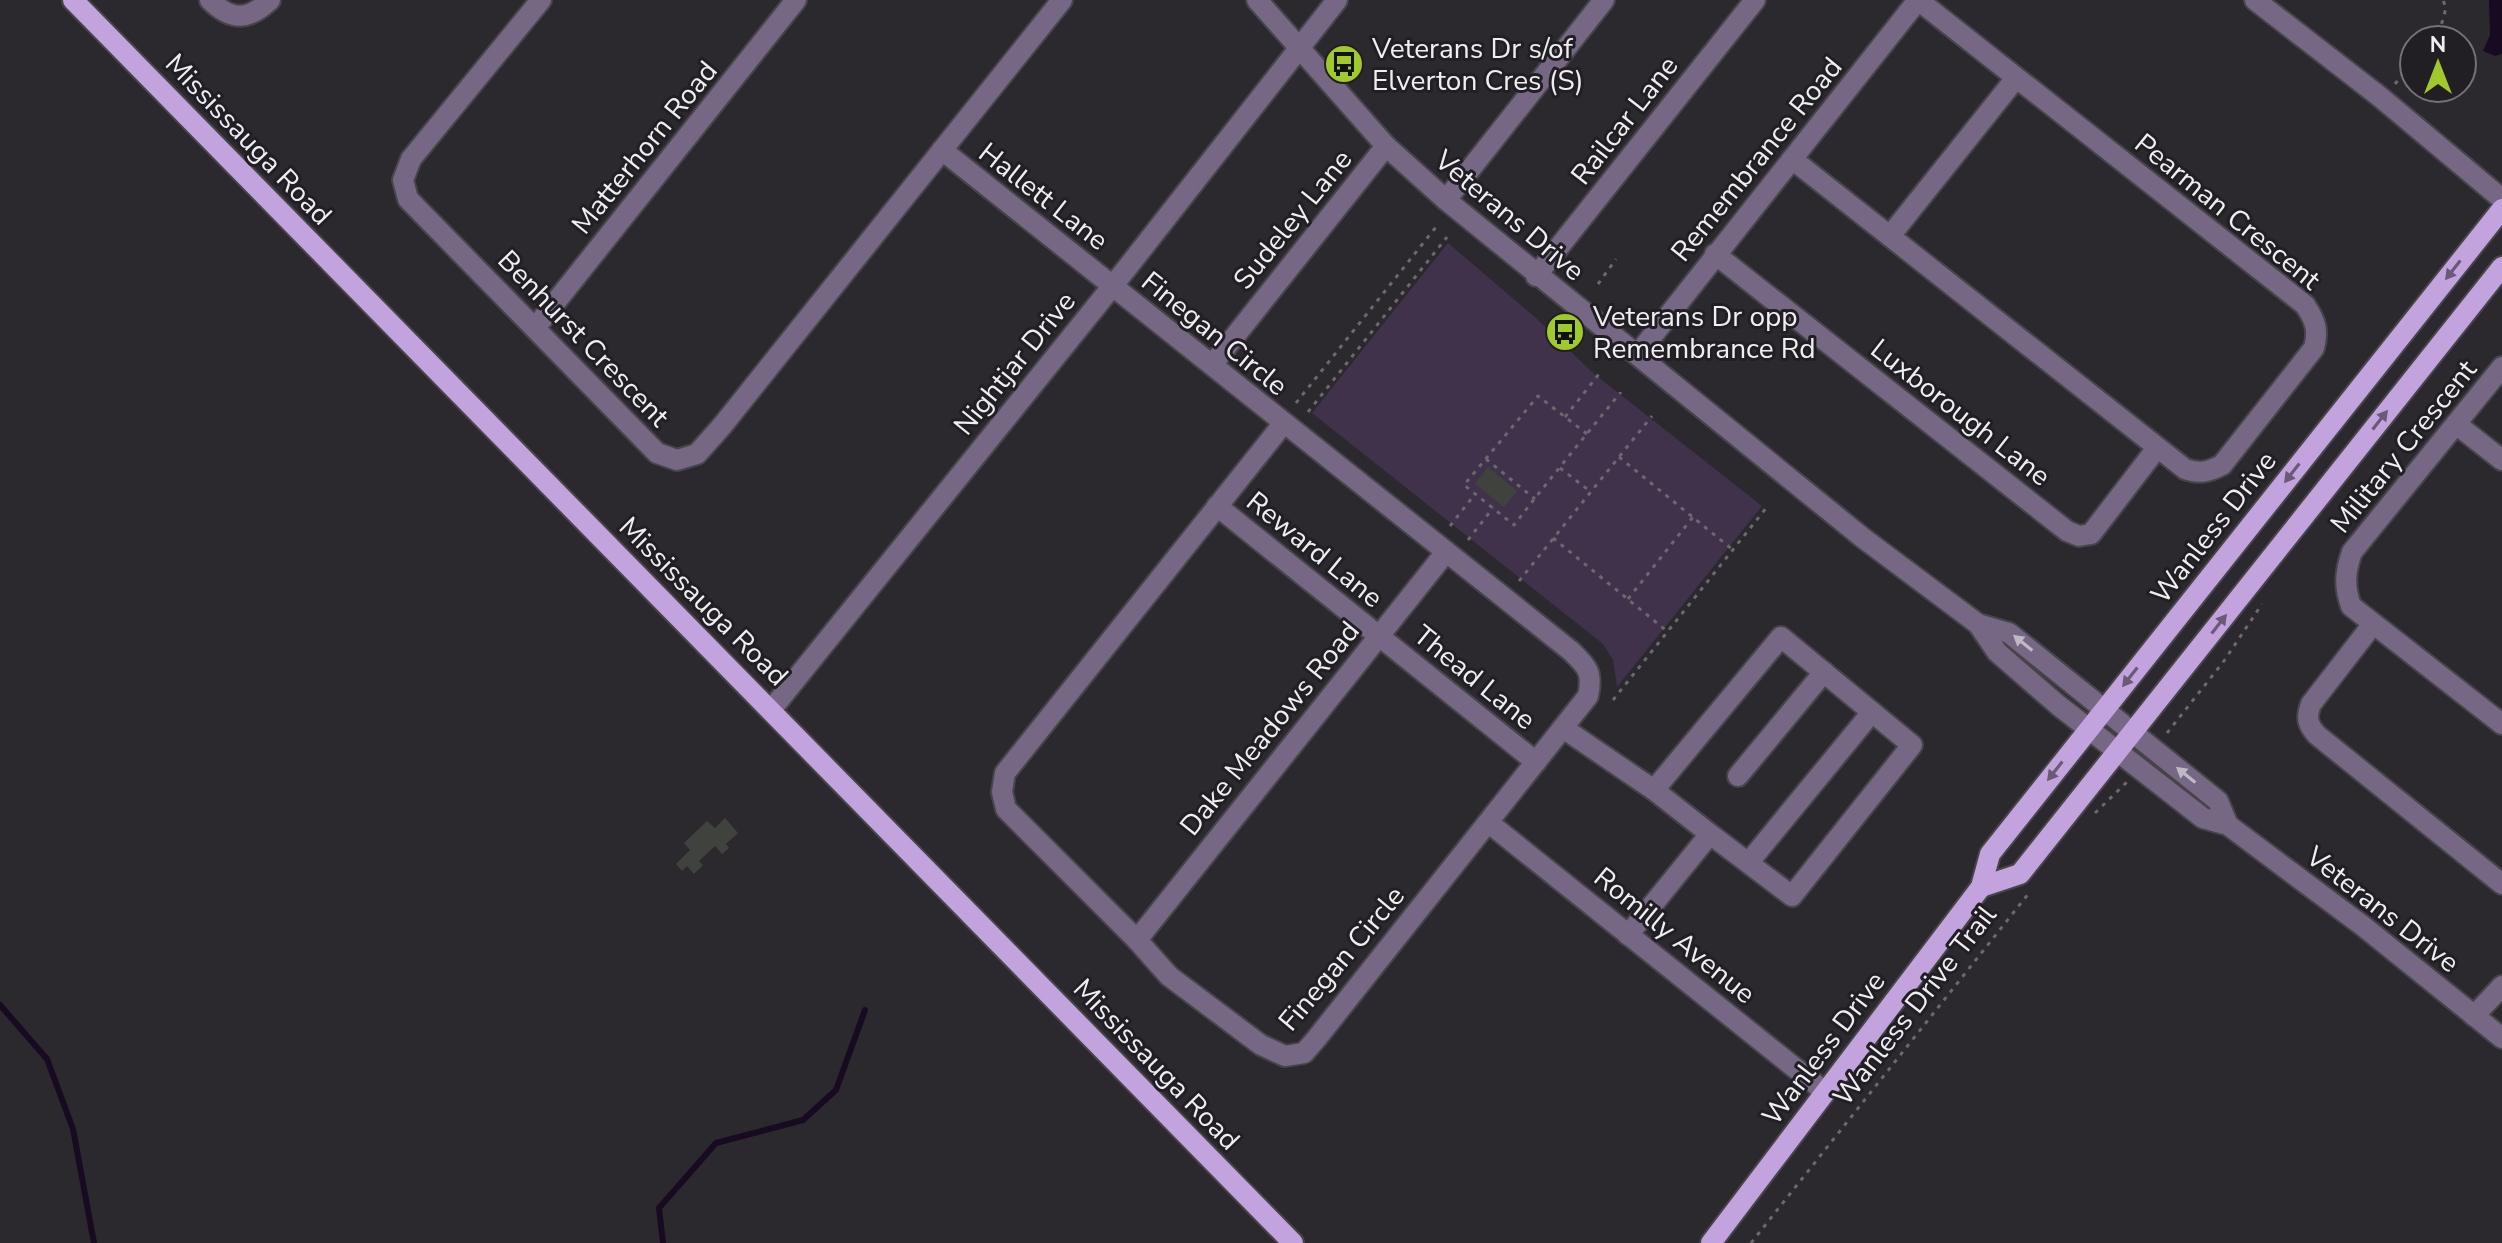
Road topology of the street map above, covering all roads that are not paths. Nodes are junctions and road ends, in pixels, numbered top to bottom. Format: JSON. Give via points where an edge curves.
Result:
{"nodes":[{"id":1,"x":73,"y":0,"type":"edge"},
{"id":2,"x":210,"y":0,"type":"edge"},
{"id":3,"x":270,"y":0,"type":"edge"},
{"id":4,"x":541,"y":0,"type":"edge"},
{"id":5,"x":796,"y":0,"type":"edge"},
{"id":6,"x":1062,"y":0,"type":"edge"},
{"id":7,"x":1257,"y":0,"type":"edge"},
{"id":8,"x":1337,"y":0,"type":"edge"},
{"id":9,"x":1604,"y":0,"type":"edge"},
{"id":10,"x":1755,"y":0,"type":"edge"},
{"id":11,"x":1918,"y":0,"type":"edge"},
{"id":12,"x":2255,"y":0,"type":"edge"},
{"id":13,"x":1299,"y":48,"type":"junction"},
{"id":14,"x":2016,"y":78,"type":"junction"},
{"id":15,"x":1386,"y":146,"type":"junction"},
{"id":16,"x":942,"y":150,"type":"junction"},
{"id":17,"x":1792,"y":159,"type":"junction"},
{"id":18,"x":2502,"y":199,"type":"edge"},
{"id":19,"x":1446,"y":200,"type":"junction"},
{"id":20,"x":2502,"y":209,"type":"edge"},
{"id":21,"x":1890,"y":236,"type":"junction"},
{"id":22,"x":1715,"y":254,"type":"junction"},
{"id":23,"x":2502,"y":267,"type":"edge"},
{"id":24,"x":1536,"y":276,"type":"junction"},
{"id":25,"x":1112,"y":286,"type":"junction"},
{"id":26,"x":535,"y":328,"type":"junction"},
{"id":27,"x":1638,"y":354,"type":"junction"},
{"id":28,"x":1212,"y":365,"type":"junction"},
{"id":29,"x":2502,"y":367,"type":"edge"},
{"id":30,"x":1283,"y":424,"type":"junction"},
{"id":31,"x":2456,"y":424,"type":"junction"},
{"id":32,"x":2157,"y":448,"type":"junction"},
{"id":33,"x":2502,"y":460,"type":"edge"},
{"id":34,"x":1217,"y":506,"type":"junction"},
{"id":35,"x":1446,"y":552,"type":"junction"},
{"id":36,"x":1978,"y":624,"type":"junction"},
{"id":37,"x":2373,"y":624,"type":"junction"},
{"id":38,"x":1379,"y":636,"type":"junction"},
{"id":39,"x":1824,"y":672,"type":"junction"},
{"id":40,"x":771,"y":710,"type":"junction"},
{"id":41,"x":2104,"y":710,"type":"junction"},
{"id":42,"x":1872,"y":712,"type":"junction"},
{"id":43,"x":2502,"y":724,"type":"edge"},
{"id":44,"x":1563,"y":728,"type":"junction"},
{"id":45,"x":2090,"y":729,"type":"junction"},
{"id":46,"x":2132,"y":733,"type":"junction"},
{"id":47,"x":2118,"y":751,"type":"junction"},
{"id":48,"x":1536,"y":762,"type":"junction"},
{"id":49,"x":1738,"y":776,"type":"dead end"},
{"id":50,"x":1654,"y":790,"type":"junction"},
{"id":51,"x":1489,"y":823,"type":"junction"},
{"id":52,"x":2228,"y":825,"type":"junction"},
{"id":53,"x":1710,"y":834,"type":"junction"},
{"id":54,"x":1749,"y":862,"type":"junction"},
{"id":55,"x":2502,"y":884,"type":"edge"},
{"id":56,"x":1981,"y":887,"type":"junction"},
{"id":57,"x":1628,"y":935,"type":"junction"},
{"id":58,"x":1137,"y":940,"type":"junction"},
{"id":59,"x":2502,"y":986,"type":"edge"},
{"id":60,"x":2474,"y":1016,"type":"junction"},
{"id":61,"x":2502,"y":1038,"type":"edge"},
{"id":62,"x":1825,"y":1092,"type":"junction"},
{"id":63,"x":1293,"y":1243,"type":"edge"},
{"id":64,"x":1711,"y":1243,"type":"edge"}],
"edges":[{"from":1,"to":40,"type":"main road","name":"Mississauga Road"},
{"from":2,"to":3,"type":"street","via":[[238,16],[255,14]]},
{"from":4,"to":26,"type":"street","name":"Benhurst Crescent","via":[[411,159],[403,180],[408,199]]},
{"from":5,"to":26,"type":"street","name":"Matterhorn Road"},
{"from":6,"to":16,"type":"street","name":"Benhurst Crescent"},
{"from":7,"to":13,"type":"street","name":"Veterans Drive"},
{"from":8,"to":13,"type":"street","name":"Nightjar Drive"},
{"from":9,"to":19,"type":"street"},
{"from":10,"to":24,"type":"street","name":"Railcar Lane"},
{"from":11,"to":14,"type":"street","name":"Pearman Crescent"},
{"from":11,"to":17,"type":"street","name":"Remembrance Road"},
{"from":12,"to":18,"type":"street"},
{"from":13,"to":15,"type":"street","name":"Veterans Drive"},
{"from":13,"to":25,"type":"street","name":"Nightjar Drive"},
{"from":14,"to":21,"type":"street"},
{"from":14,"to":32,"type":"street","name":"Pearman Crescent","via":[[2305,305],[2316,320],[2314,348],[2222,465],[2198,473]]},
{"from":15,"to":19,"type":"street","name":"Veterans Drive"},
{"from":15,"to":28,"type":"street","name":"Sudeley Lane"},
{"from":16,"to":25,"type":"street","name":"Hallett Lane"},
{"from":16,"to":26,"type":"street","name":"Benhurst Crescent","via":[[697,454],[677,460],[657,453]]},
{"from":17,"to":21,"type":"street","name":"Pearman Crescent"},
{"from":17,"to":22,"type":"street","name":"Remembrance Road"},
{"from":19,"to":24,"type":"street","name":"Veterans Drive"},
{"from":20,"to":41,"type":"main road","name":"Wanless Drive","one_way":true},
{"from":21,"to":32,"type":"street","name":"Pearman Crescent"},
{"from":22,"to":27,"type":"street","name":"Remembrance Road"},
{"from":22,"to":32,"type":"street","name":"Luxborough Lane","via":[[2079,536],[2091,534]]},
{"from":46,"to":23,"type":"main road","one_way":true},
{"from":24,"to":27,"type":"street","name":"Veterans Drive"},
{"from":25,"to":28,"type":"street","name":"Finegan Circle"},
{"from":25,"to":40,"type":"street","name":"Nightjar Drive"},
{"from":27,"to":36,"type":"street","name":"Veterans Drive","via":[[1863,538]]},
{"from":28,"to":30,"type":"street","name":"Finegan Circle"},
{"from":29,"to":31,"type":"street","name":"Military Crescent"},
{"from":30,"to":34,"type":"street","name":"Finegan Circle"},
{"from":30,"to":35,"type":"street","name":"Finegan Circle"},
{"from":31,"to":33,"type":"street"},
{"from":31,"to":37,"type":"street","name":"Military Crescent","via":[[2352,552],[2345,588],[2351,606]]},
{"from":34,"to":38,"type":"street","name":"Reward Lane"},
{"from":34,"to":58,"type":"street","name":"Finegan Circle","via":[[1005,773],[1006,809]]},
{"from":35,"to":38,"type":"street","name":"Dake Meadows Road"},
{"from":35,"to":44,"type":"street","name":"Finegan Circle","via":[[1585,663],[1591,679],[1588,696]]},
{"from":41,"to":36,"type":"street","name":"Veterans Drive","one_way":true,"via":[[2009,633]]},
{"from":36,"to":45,"type":"street","name":"Veterans Drive","via":[[1997,652]]},
{"from":37,"to":43,"type":"street","name":"Military Crescent"},
{"from":37,"to":55,"type":"street","via":[[2311,704],[2308,725]]},
{"from":38,"to":48,"type":"street","name":"Thead Lane"},
{"from":38,"to":58,"type":"street","name":"Dake Meadows Road"},
{"from":39,"to":42,"type":"street"},
{"from":39,"to":49,"type":"street"},
{"from":39,"to":50,"type":"street","via":[[1781,637]]},
{"from":40,"to":63,"type":"main road","name":"Mississauga Road"},
{"from":41,"to":45,"type":"main road","name":"Wanless Drive"},
{"from":41,"to":46,"type":"street","name":"Veterans Drive"},
{"from":42,"to":54,"type":"street"},
{"from":42,"to":54,"type":"street","via":[[1912,745],[1792,896]]},
{"from":44,"to":48,"type":"street","name":"Finegan Circle"},
{"from":44,"to":50,"type":"street"},
{"from":45,"to":47,"type":"street","name":"Veterans Drive"},
{"from":45,"to":56,"type":"main road","name":"Wanless Drive","one_way":true,"via":[[1990,854]]},
{"from":46,"to":47,"type":"main road"},
{"from":52,"to":46,"type":"street","name":"Veterans Drive","one_way":true,"via":[[2218,801]]},
{"from":47,"to":52,"type":"street","name":"Veterans Drive","via":[[2203,818]]},
{"from":47,"to":56,"type":"main road","via":[[2020,874]]},
{"from":48,"to":51,"type":"street","name":"Finegan Circle"},
{"from":50,"to":53,"type":"street"},
{"from":51,"to":57,"type":"street","name":"Romilly Avenue"},
{"from":51,"to":58,"type":"street","name":"Finegan Circle","via":[[1304,1053],[1285,1056],[1261,1045],[1169,976]]},
{"from":52,"to":60,"type":"street","name":"Veterans Drive"},
{"from":53,"to":54,"type":"street"},
{"from":53,"to":57,"type":"street"},
{"from":56,"to":62,"type":"main road","name":"Wanless Drive"},
{"from":57,"to":62,"type":"street","name":"Romilly Avenue"},
{"from":59,"to":60,"type":"street"},
{"from":60,"to":61,"type":"street","name":"Veterans Drive"},
{"from":62,"to":64,"type":"main road","name":"Wanless Drive"}]}
